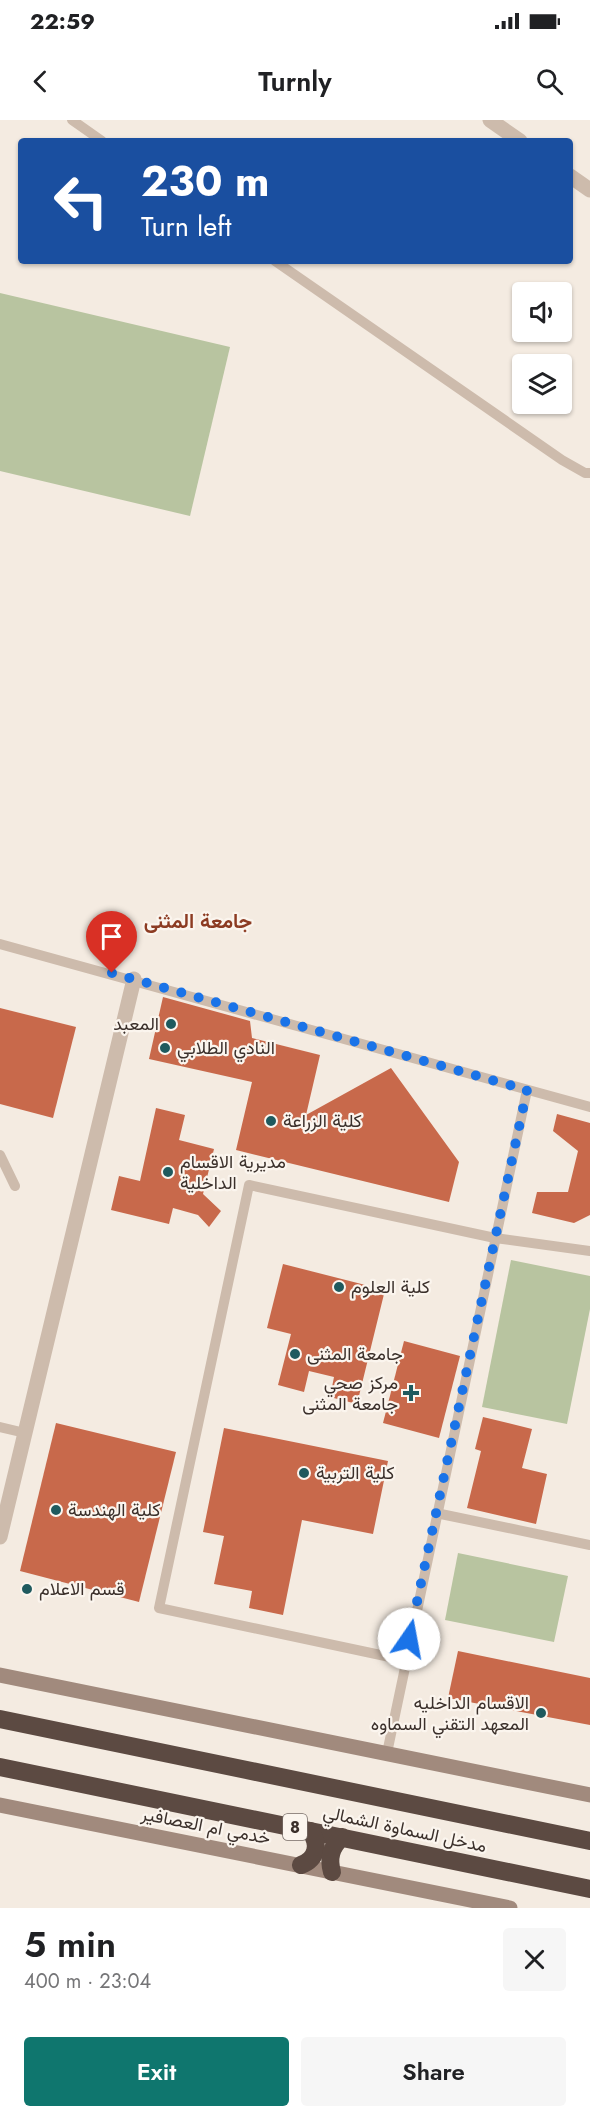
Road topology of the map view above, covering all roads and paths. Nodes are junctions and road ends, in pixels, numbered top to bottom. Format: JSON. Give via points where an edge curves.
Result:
{"nodes":[{"id":1,"x":72,"y":120,"type":"edge"},
{"id":2,"x":490,"y":120,"type":"edge"},
{"id":3,"x":98,"y":138,"type":"edge"},
{"id":4,"x":516,"y":138,"type":"edge"},
{"id":5,"x":573,"y":178,"type":"edge"},
{"id":6,"x":590,"y":190,"type":"edge"},
{"id":7,"x":279,"y":264,"type":"edge"},
{"id":8,"x":590,"y":473,"type":"edge"},
{"id":9,"x":0,"y":944,"type":"edge"},
{"id":10,"x":135,"y":979,"type":"junction"},
{"id":11,"x":527,"y":1090,"type":"junction"},
{"id":12,"x":590,"y":1107,"type":"edge"},
{"id":13,"x":0,"y":1155,"type":"edge"},
{"id":14,"x":15,"y":1186,"type":"dead end"},
{"id":15,"x":495,"y":1238,"type":"junction"},
{"id":16,"x":590,"y":1251,"type":"edge"},
{"id":17,"x":0,"y":1427,"type":"edge"},
{"id":18,"x":25,"y":1433,"type":"junction"},
{"id":19,"x":436,"y":1513,"type":"junction"},
{"id":20,"x":0,"y":1537,"type":"edge"},
{"id":21,"x":590,"y":1545,"type":"edge"},
{"id":22,"x":404,"y":1660,"type":"junction"},
{"id":23,"x":0,"y":1675,"type":"edge"},
{"id":24,"x":0,"y":1719,"type":"edge"},
{"id":25,"x":387,"y":1754,"type":"junction"},
{"id":26,"x":0,"y":1767,"type":"edge"},
{"id":27,"x":590,"y":1794,"type":"edge"},
{"id":28,"x":0,"y":1805,"type":"edge"},
{"id":29,"x":310,"y":1830,"type":"junction"},
{"id":30,"x":342,"y":1837,"type":"junction"},
{"id":31,"x":590,"y":1840,"type":"edge"},
{"id":32,"x":318,"y":1866,"type":"junction"},
{"id":33,"x":590,"y":1889,"type":"edge"},
{"id":34,"x":510,"y":1908,"type":"edge"}],
"edges":[{"from":1,"to":3,"type":"lane"},
{"from":2,"to":4,"type":"street"},
{"from":5,"to":6,"type":"street"},
{"from":7,"to":8,"type":"lane","via":[[562,460]]},
{"from":9,"to":10,"type":"lane"},
{"from":10,"to":11,"type":"lane"},
{"from":10,"to":18,"type":"street"},
{"from":11,"to":12,"type":"lane"},
{"from":11,"to":15,"type":"lane"},
{"from":13,"to":14,"type":"lane"},
{"from":15,"to":16,"type":"lane"},
{"from":15,"to":19,"type":"lane"},
{"from":15,"to":22,"type":"lane","via":[[249,1185],[159,1608]]},
{"from":17,"to":18,"type":"lane"},
{"from":18,"to":20,"type":"street"},
{"from":19,"to":21,"type":"lane"},
{"from":19,"to":22,"type":"lane"},
{"from":22,"to":25,"type":"lane"},
{"from":23,"to":25,"type":"main road"},
{"from":24,"to":31,"type":"highway","name":"مدخل السماوة الشمالي"},
{"from":25,"to":27,"type":"main road"},
{"from":26,"to":29,"type":"highway","name":"مدخل السماوة الشمالي","number":"8"},
{"from":28,"to":32,"type":"main road","name":"خدمي ام العصافير"},
{"from":29,"to":30,"type":"highway","name":"مدخل السماوة الشمالي","number":"8"},
{"from":29,"to":32,"type":"highway"},
{"from":30,"to":32,"type":"highway"},
{"from":30,"to":33,"type":"highway","name":"مدخل السماوة الشمالي","number":"8"},
{"from":32,"to":34,"type":"main road","name":"خدمي ام العصافير"}]}
